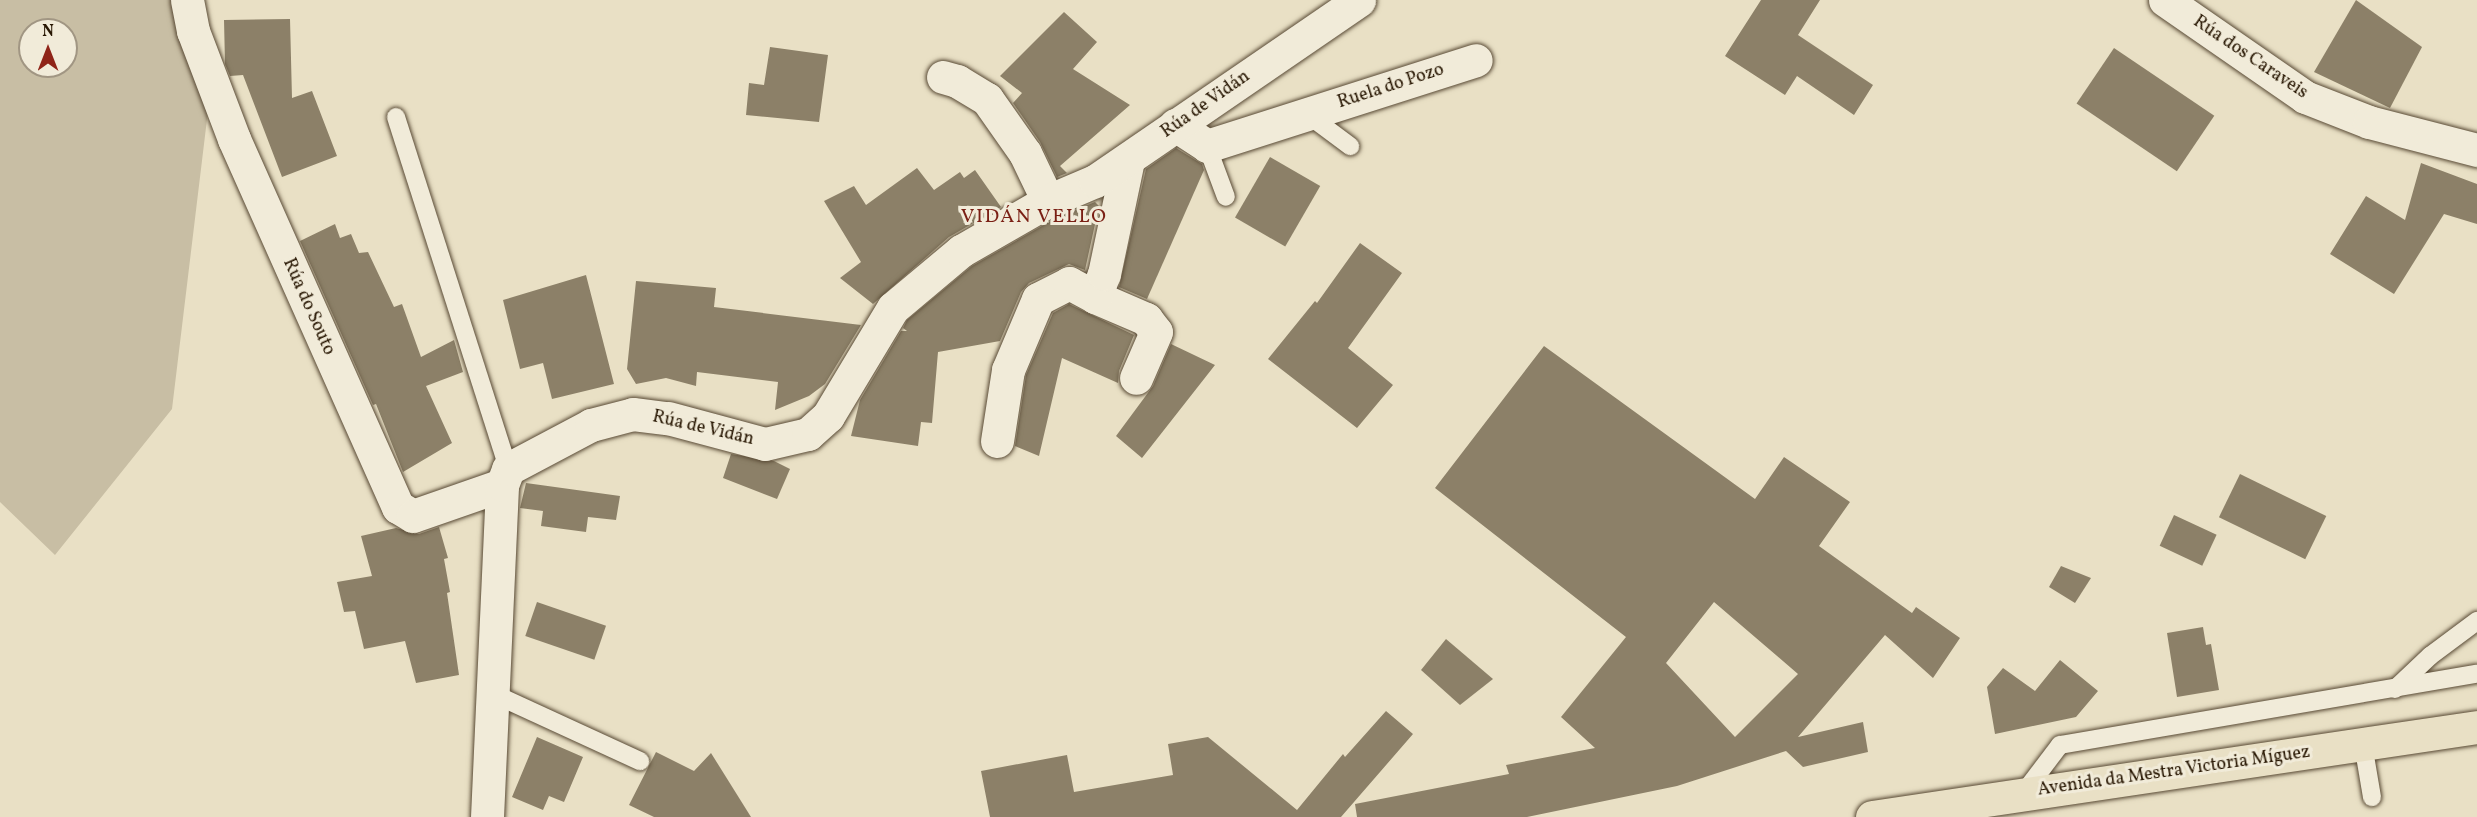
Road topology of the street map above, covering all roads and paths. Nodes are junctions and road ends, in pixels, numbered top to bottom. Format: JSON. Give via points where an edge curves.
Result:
{"nodes":[{"id":1,"x":186,"y":0,"type":"edge"},
{"id":2,"x":1359,"y":0,"type":"edge"},
{"id":3,"x":2165,"y":0,"type":"edge"},
{"id":4,"x":1476,"y":60,"type":"dead end"},
{"id":5,"x":943,"y":77,"type":"dead end"},
{"id":6,"x":1307,"y":114,"type":"junction"},
{"id":7,"x":396,"y":117,"type":"dead end"},
{"id":8,"x":1175,"y":125,"type":"junction"},
{"id":9,"x":1208,"y":146,"type":"junction"},
{"id":10,"x":1350,"y":146,"type":"dead end"},
{"id":11,"x":2477,"y":150,"type":"edge"},
{"id":12,"x":1128,"y":160,"type":"junction"},
{"id":13,"x":1226,"y":197,"type":"dead end"},
{"id":14,"x":1048,"y":201,"type":"junction"},
{"id":15,"x":1095,"y":297,"type":"junction"},
{"id":16,"x":1136,"y":378,"type":"dead end"},
{"id":17,"x":997,"y":441,"type":"dead end"},
{"id":18,"x":505,"y":477,"type":"junction"},
{"id":19,"x":2477,"y":621,"type":"edge"},
{"id":20,"x":2477,"y":674,"type":"edge"},
{"id":21,"x":2396,"y":689,"type":"junction"},
{"id":22,"x":494,"y":694,"type":"junction"},
{"id":23,"x":2477,"y":727,"type":"edge"},
{"id":24,"x":2363,"y":744,"type":"junction"},
{"id":25,"x":640,"y":761,"type":"dead end"},
{"id":26,"x":2022,"y":795,"type":"junction"},
{"id":27,"x":2372,"y":797,"type":"dead end"},
{"id":28,"x":488,"y":817,"type":"edge"},
{"id":29,"x":1872,"y":817,"type":"edge"}],
"edges":[{"from":1,"to":18,"type":"street","name":"Rúa do Souto","via":[[193,31],[234,139],[398,507],[413,516]]},
{"from":2,"to":8,"type":"street","name":"Rúa de Vidán"},
{"from":3,"to":11,"type":"street","name":"Rúa dos Caraveis","via":[[2305,98],[2369,122]]},
{"from":4,"to":6,"type":"street","name":"Ruela do Pozo"},
{"from":5,"to":14,"type":"street","via":[[987,99],[1025,153]]},
{"from":6,"to":9,"type":"street","name":"Ruela do Pozo"},
{"from":6,"to":10,"type":"lane","name":"Ruela do Pozo"},
{"from":7,"to":18,"type":"lane"},
{"from":8,"to":9,"type":"street"},
{"from":8,"to":12,"type":"street","name":"Rúa de Vidán"},
{"from":9,"to":13,"type":"lane"},
{"from":12,"to":14,"type":"street","name":"Rúa de Vidán","via":[[1095,181]]},
{"from":12,"to":15,"type":"street","via":[[1104,274]]},
{"from":14,"to":18,"type":"street","name":"Rúa de Vidán","via":[[961,251],[893,308],[828,416],[808,434],[765,444],[668,418],[633,414],[591,424]]},
{"from":15,"to":16,"type":"street","via":[[1146,319],[1156,332]]},
{"from":15,"to":17,"type":"street","via":[[1069,283],[1038,299],[1008,370]]},
{"from":18,"to":22,"type":"street"},
{"from":19,"to":21,"type":"lane","via":[[2430,656]]},
{"from":20,"to":21,"type":"lane"},
{"from":21,"to":26,"type":"lane","via":[[2060,745]]},
{"from":22,"to":25,"type":"lane"},
{"from":22,"to":28,"type":"street"},
{"from":23,"to":24,"type":"main road","name":"Avenida da Mestra Victoria Míguez"},
{"from":24,"to":26,"type":"main road","name":"Avenida da Mestra Victoria Míguez"},
{"from":24,"to":27,"type":"lane"},
{"from":26,"to":29,"type":"main road","name":"Avenida da Mestra Victoria Míguez"}]}
